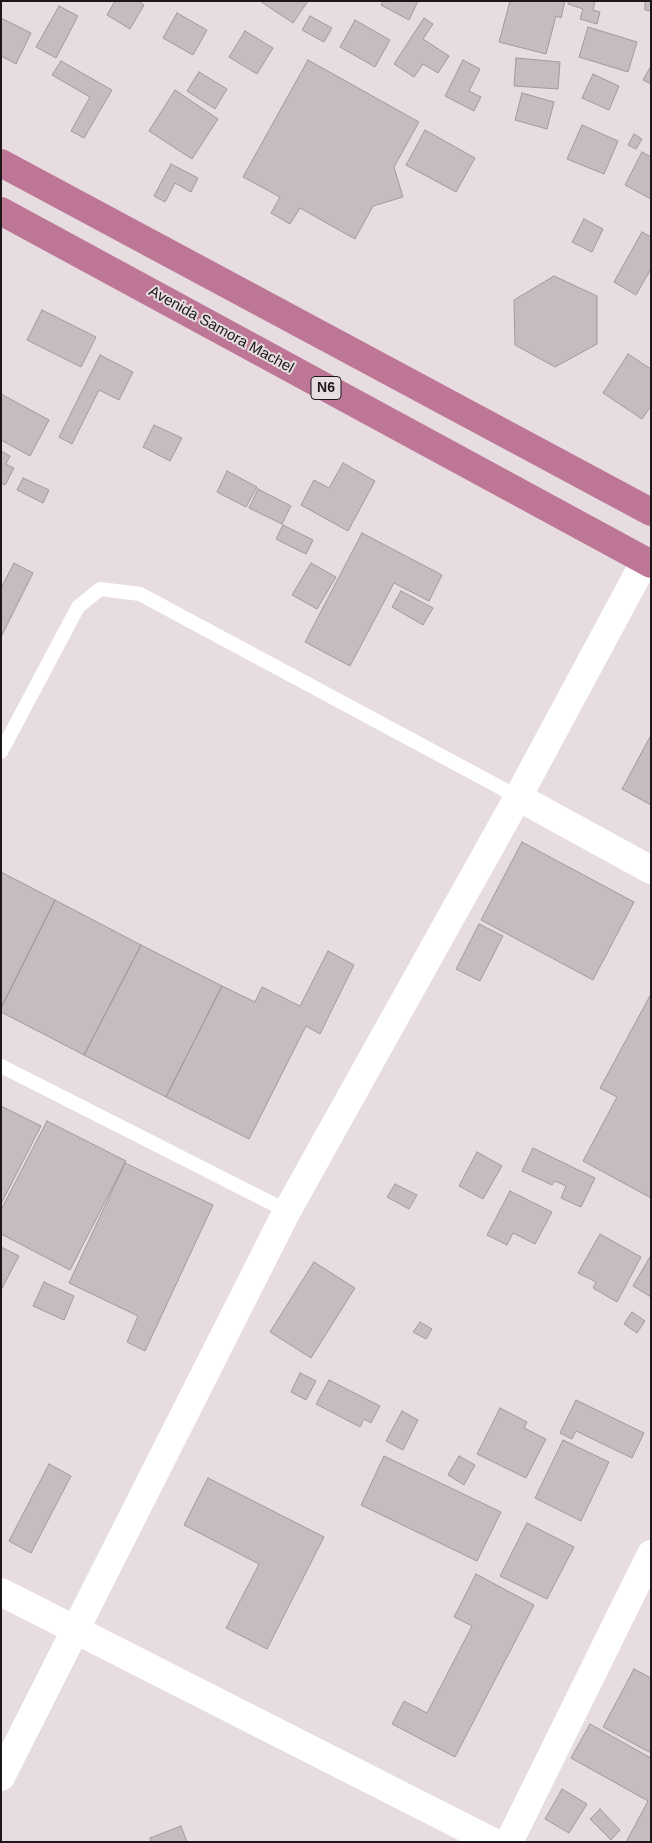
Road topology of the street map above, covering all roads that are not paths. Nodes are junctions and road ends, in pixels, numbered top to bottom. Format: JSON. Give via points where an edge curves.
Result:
{"nodes":[{"id":1,"x":1,"y":163,"type":"edge"},
{"id":2,"x":1,"y":211,"type":"edge"},
{"id":3,"x":651,"y":512,"type":"edge"},
{"id":4,"x":648,"y":563,"type":"edge"},
{"id":5,"x":1,"y":752,"type":"edge"},
{"id":6,"x":518,"y":798,"type":"junction"},
{"id":7,"x":651,"y":870,"type":"edge"},
{"id":8,"x":1,"y":1066,"type":"edge"},
{"id":9,"x":287,"y":1211,"type":"junction"},
{"id":10,"x":651,"y":1554,"type":"edge"},
{"id":11,"x":1,"y":1592,"type":"edge"},
{"id":12,"x":76,"y":1630,"type":"junction"},
{"id":13,"x":1,"y":1778,"type":"edge"},
{"id":14,"x":493,"y":1842,"type":"edge"},
{"id":15,"x":509,"y":1842,"type":"edge"}],
"edges":[{"from":1,"to":3,"type":"highway"},
{"from":2,"to":4,"type":"highway","name":"Avenida Samora Machel","number":"N6"},
{"from":4,"to":6,"type":"street"},
{"from":5,"to":6,"type":"lane","via":[[78,607],[100,589],[140,594]]},
{"from":6,"to":7,"type":"street"},
{"from":6,"to":9,"type":"street"},
{"from":8,"to":9,"type":"lane"},
{"from":9,"to":12,"type":"street"},
{"from":10,"to":15,"type":"street"},
{"from":11,"to":12,"type":"street"},
{"from":12,"to":13,"type":"street"},
{"from":12,"to":14,"type":"street"}]}
